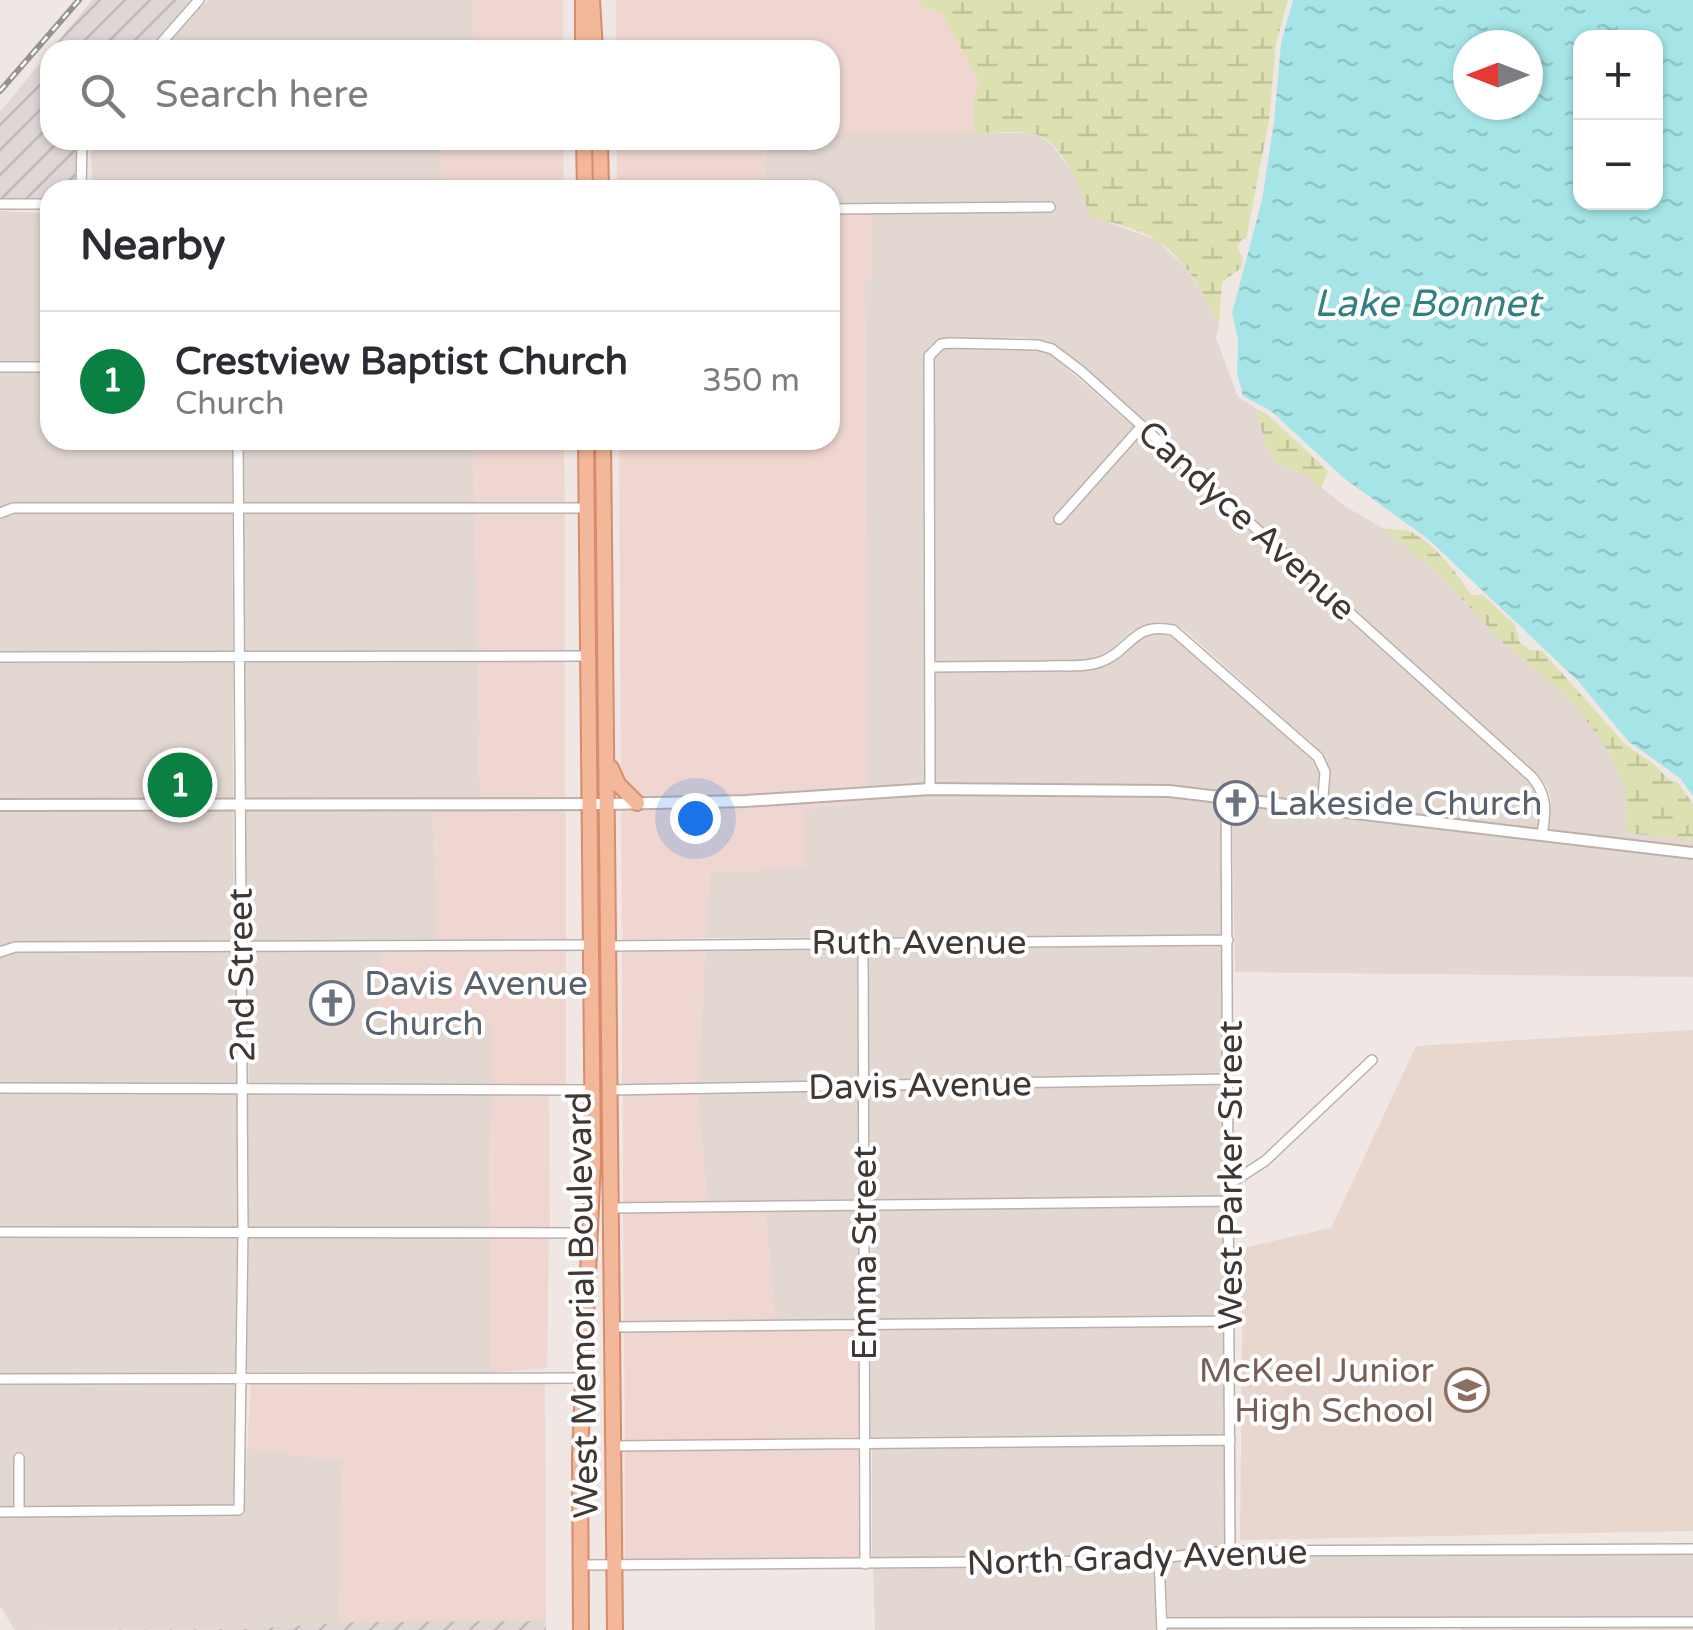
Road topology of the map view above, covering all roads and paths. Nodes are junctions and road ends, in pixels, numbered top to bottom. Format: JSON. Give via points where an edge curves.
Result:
{"nodes":[{"id":1,"x":199,"y":0,"type":"edge"},
{"id":2,"x":582,"y":0,"type":"edge"},
{"id":3,"x":596,"y":0,"type":"edge"},
{"id":4,"x":165,"y":40,"type":"edge"},
{"id":5,"x":583,"y":40,"type":"edge"},
{"id":6,"x":597,"y":40,"type":"edge"},
{"id":7,"x":82,"y":150,"type":"edge"},
{"id":8,"x":584,"y":150,"type":"edge"},
{"id":9,"x":600,"y":150,"type":"edge"},
{"id":10,"x":81,"y":180,"type":"edge"},
{"id":11,"x":585,"y":180,"type":"edge"},
{"id":12,"x":600,"y":180,"type":"edge"},
{"id":13,"x":0,"y":204,"type":"edge"},
{"id":14,"x":40,"y":204,"type":"edge"},
{"id":15,"x":1050,"y":207,"type":"dead end"},
{"id":16,"x":840,"y":209,"type":"edge"},
{"id":17,"x":40,"y":367,"type":"edge"},
{"id":18,"x":0,"y":368,"type":"edge"},
{"id":19,"x":1141,"y":427,"type":"junction"},
{"id":20,"x":238,"y":450,"type":"edge"},
{"id":21,"x":586,"y":450,"type":"edge"},
{"id":22,"x":603,"y":450,"type":"edge"},
{"id":23,"x":586,"y":469,"type":"junction"},
{"id":24,"x":238,"y":508,"type":"junction"},
{"id":25,"x":586,"y":508,"type":"junction"},
{"id":26,"x":604,"y":510,"type":"junction"},
{"id":27,"x":0,"y":514,"type":"edge"},
{"id":28,"x":1059,"y":519,"type":"dead end"},
{"id":29,"x":604,"y":551,"type":"junction"},
{"id":30,"x":238,"y":656,"type":"junction"},
{"id":31,"x":588,"y":656,"type":"junction"},
{"id":32,"x":0,"y":657,"type":"edge"},
{"id":33,"x":930,"y":667,"type":"junction"},
{"id":34,"x":608,"y":761,"type":"junction"},
{"id":35,"x":930,"y":789,"type":"junction"},
{"id":36,"x":1226,"y":798,"type":"junction"},
{"id":37,"x":589,"y":804,"type":"junction"},
{"id":38,"x":608,"y":804,"type":"junction"},
{"id":39,"x":637,"y":804,"type":"junction"},
{"id":40,"x":0,"y":805,"type":"edge"},
{"id":41,"x":239,"y":805,"type":"junction"},
{"id":42,"x":1322,"y":809,"type":"junction"},
{"id":43,"x":1542,"y":835,"type":"junction"},
{"id":44,"x":1693,"y":853,"type":"edge"},
{"id":45,"x":1228,"y":940,"type":"junction"},
{"id":46,"x":863,"y":942,"type":"junction"},
{"id":47,"x":591,"y":945,"type":"junction"},
{"id":48,"x":240,"y":946,"type":"junction"},
{"id":49,"x":609,"y":946,"type":"junction"},
{"id":50,"x":0,"y":952,"type":"edge"},
{"id":51,"x":593,"y":1060,"type":"junction"},
{"id":52,"x":1372,"y":1060,"type":"dead end"},
{"id":53,"x":1230,"y":1080,"type":"junction"},
{"id":54,"x":864,"y":1085,"type":"junction"},
{"id":55,"x":0,"y":1088,"type":"edge"},
{"id":56,"x":243,"y":1088,"type":"junction"},
{"id":57,"x":593,"y":1090,"type":"junction"},
{"id":58,"x":610,"y":1090,"type":"junction"},
{"id":59,"x":610,"y":1122,"type":"junction"},
{"id":60,"x":1231,"y":1184,"type":"junction"},
{"id":61,"x":1230,"y":1201,"type":"junction"},
{"id":62,"x":865,"y":1204,"type":"junction"},
{"id":63,"x":611,"y":1208,"type":"junction"},
{"id":64,"x":0,"y":1232,"type":"edge"},
{"id":65,"x":244,"y":1232,"type":"junction"},
{"id":66,"x":591,"y":1233,"type":"junction"},
{"id":67,"x":1230,"y":1321,"type":"junction"},
{"id":68,"x":864,"y":1324,"type":"junction"},
{"id":69,"x":613,"y":1327,"type":"junction"},
{"id":70,"x":242,"y":1377,"type":"junction"},
{"id":71,"x":583,"y":1378,"type":"junction"},
{"id":72,"x":0,"y":1379,"type":"edge"},
{"id":73,"x":1230,"y":1440,"type":"junction"},
{"id":74,"x":864,"y":1442,"type":"junction"},
{"id":75,"x":614,"y":1446,"type":"junction"},
{"id":76,"x":19,"y":1458,"type":"dead end"},
{"id":77,"x":0,"y":1512,"type":"edge"},
{"id":78,"x":19,"y":1512,"type":"junction"},
{"id":79,"x":1693,"y":1549,"type":"edge"},
{"id":80,"x":1230,"y":1551,"type":"junction"},
{"id":81,"x":1159,"y":1560,"type":"junction"},
{"id":82,"x":865,"y":1564,"type":"junction"},
{"id":83,"x":580,"y":1565,"type":"junction"},
{"id":84,"x":614,"y":1565,"type":"junction"},
{"id":85,"x":1693,"y":1622,"type":"edge"},
{"id":86,"x":1162,"y":1627,"type":"edge"},
{"id":87,"x":1455,"y":1627,"type":"edge"},
{"id":88,"x":580,"y":1630,"type":"edge"},
{"id":89,"x":615,"y":1630,"type":"edge"}],
"edges":[{"from":1,"to":4,"type":"street"},
{"from":2,"to":5,"type":"main road"},
{"from":3,"to":6,"type":"main road"},
{"from":7,"to":10,"type":"street"},
{"from":8,"to":11,"type":"main road"},
{"from":9,"to":12,"type":"main road"},
{"from":13,"to":14,"type":"street"},
{"from":15,"to":16,"type":"street"},
{"from":17,"to":18,"type":"street"},
{"from":19,"to":28,"type":"street"},
{"from":19,"to":33,"type":"street","name":"Candyce Avenue","via":[[1052,349],[1023,342],[948,343],[933,350]]},
{"from":19,"to":43,"type":"street","name":"Candyce Avenue","via":[[1532,776],[1546,801]]},
{"from":20,"to":24,"type":"street","name":"2nd Street"},
{"from":21,"to":23,"type":"main road","name":"West Memorial Boulevard"},
{"from":22,"to":26,"type":"main road","name":"West Memorial Boulevard"},
{"from":23,"to":25,"type":"main road","name":"West Memorial Boulevard"},
{"from":23,"to":26,"type":"main road"},
{"from":24,"to":25,"type":"street"},
{"from":24,"to":27,"type":"street","via":[[12,508]]},
{"from":24,"to":30,"type":"street","name":"2nd Street"},
{"from":25,"to":29,"type":"main road"},
{"from":25,"to":31,"type":"main road","name":"West Memorial Boulevard"},
{"from":26,"to":29,"type":"main road","name":"West Memorial Boulevard"},
{"from":29,"to":34,"type":"main road","name":"West Memorial Boulevard"},
{"from":30,"to":31,"type":"street"},
{"from":30,"to":32,"type":"street"},
{"from":30,"to":41,"type":"street","name":"2nd Street"},
{"from":31,"to":37,"type":"main road","name":"West Memorial Boulevard"},
{"from":33,"to":35,"type":"street"},
{"from":33,"to":42,"type":"street","via":[[1086,665],[1115,654],[1147,629],[1173,630],[1318,756],[1325,772]]},
{"from":34,"to":38,"type":"main road","name":"West Memorial Boulevard"},
{"from":34,"to":39,"type":"main road"},
{"from":35,"to":36,"type":"street","via":[[1170,790]]},
{"from":35,"to":39,"type":"street"},
{"from":36,"to":42,"type":"street"},
{"from":36,"to":45,"type":"street","name":"West Parker Street"},
{"from":37,"to":38,"type":"street"},
{"from":37,"to":41,"type":"street"},
{"from":37,"to":47,"type":"main road","name":"West Memorial Boulevard"},
{"from":38,"to":39,"type":"street"},
{"from":38,"to":49,"type":"main road","name":"West Memorial Boulevard"},
{"from":40,"to":41,"type":"street"},
{"from":41,"to":48,"type":"street","name":"2nd Street"},
{"from":42,"to":43,"type":"street"},
{"from":43,"to":44,"type":"street"},
{"from":45,"to":46,"type":"street","name":"Ruth Avenue"},
{"from":45,"to":53,"type":"street","name":"West Parker Street"},
{"from":46,"to":49,"type":"street","name":"Ruth Avenue"},
{"from":46,"to":54,"type":"street","name":"Emma Street"},
{"from":47,"to":48,"type":"street"},
{"from":47,"to":51,"type":"main road","name":"West Memorial Boulevard"},
{"from":48,"to":50,"type":"street"},
{"from":48,"to":56,"type":"street","name":"2nd Street"},
{"from":49,"to":58,"type":"main road","name":"West Memorial Boulevard"},
{"from":51,"to":57,"type":"main road","name":"West Memorial Boulevard"},
{"from":51,"to":58,"type":"main road"},
{"from":52,"to":60,"type":"street","via":[[1265,1161]]},
{"from":53,"to":54,"type":"street","name":"Davis Avenue"},
{"from":53,"to":60,"type":"street","name":"West Parker Street"},
{"from":54,"to":58,"type":"street","name":"Davis Avenue"},
{"from":54,"to":62,"type":"street","name":"Emma Street"},
{"from":55,"to":56,"type":"street"},
{"from":56,"to":57,"type":"street"},
{"from":56,"to":65,"type":"street","name":"2nd Street"},
{"from":57,"to":59,"type":"main road"},
{"from":57,"to":66,"type":"main road","name":"West Memorial Boulevard"},
{"from":58,"to":59,"type":"main road","name":"West Memorial Boulevard"},
{"from":59,"to":63,"type":"main road","name":"West Memorial Boulevard"},
{"from":60,"to":61,"type":"street","name":"West Parker Street"},
{"from":61,"to":62,"type":"street"},
{"from":61,"to":67,"type":"street","name":"West Parker Street"},
{"from":62,"to":63,"type":"street"},
{"from":62,"to":68,"type":"street","name":"Emma Street"},
{"from":63,"to":69,"type":"main road","name":"West Memorial Boulevard"},
{"from":64,"to":65,"type":"street"},
{"from":65,"to":66,"type":"street"},
{"from":65,"to":70,"type":"street","name":"2nd Street"},
{"from":66,"to":71,"type":"main road","name":"West Memorial Boulevard"},
{"from":67,"to":68,"type":"street"},
{"from":67,"to":73,"type":"street","name":"West Parker Street"},
{"from":68,"to":69,"type":"street"},
{"from":68,"to":74,"type":"street","name":"Emma Street"},
{"from":69,"to":75,"type":"main road","name":"West Memorial Boulevard"},
{"from":70,"to":71,"type":"street"},
{"from":70,"to":72,"type":"street"},
{"from":70,"to":78,"type":"street","name":"2nd Street","via":[[239,1510]]},
{"from":71,"to":83,"type":"main road","name":"West Memorial Boulevard"},
{"from":73,"to":74,"type":"street"},
{"from":73,"to":80,"type":"street","name":"West Parker Street"},
{"from":74,"to":75,"type":"street"},
{"from":74,"to":82,"type":"street","name":"Emma Street"},
{"from":75,"to":84,"type":"main road","name":"West Memorial Boulevard"},
{"from":76,"to":78,"type":"street"},
{"from":77,"to":78,"type":"street"},
{"from":79,"to":80,"type":"street","name":"North Grady Avenue"},
{"from":80,"to":81,"type":"street","name":"North Grady Avenue"},
{"from":81,"to":82,"type":"street","name":"North Grady Avenue"},
{"from":81,"to":86,"type":"street"},
{"from":82,"to":84,"type":"street","name":"North Grady Avenue"},
{"from":83,"to":84,"type":"street","name":"North Grady Avenue"},
{"from":83,"to":88,"type":"main road","name":"West Memorial Boulevard"},
{"from":84,"to":89,"type":"main road","name":"West Memorial Boulevard"},
{"from":85,"to":87,"type":"street"},
{"from":86,"to":87,"type":"street"}]}
